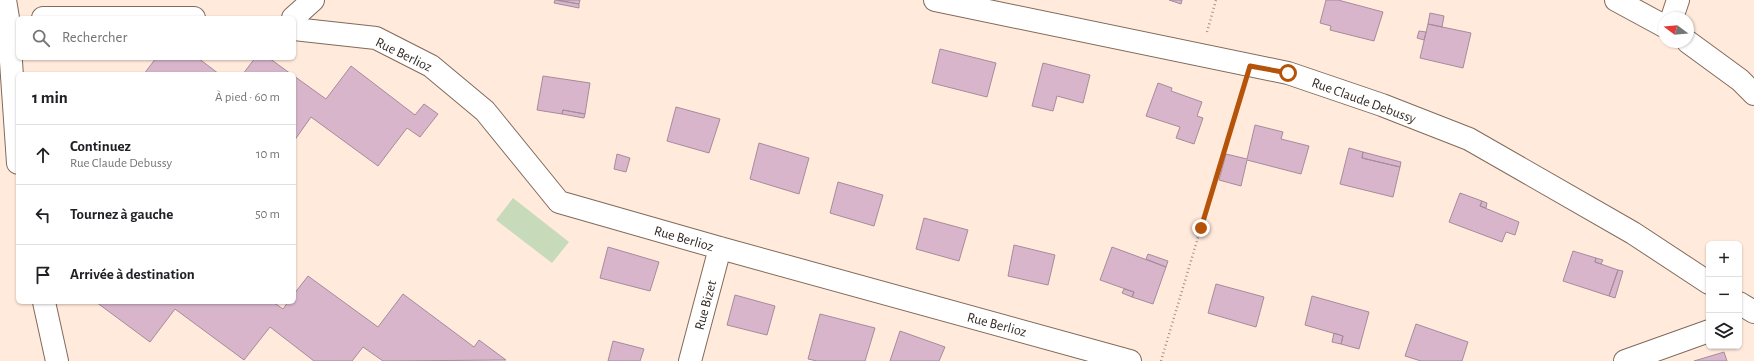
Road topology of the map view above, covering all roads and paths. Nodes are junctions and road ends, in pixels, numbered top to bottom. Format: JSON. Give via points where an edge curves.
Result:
{"nodes":[{"id":1,"x":313,"y":0,"type":"edge"},
{"id":2,"x":935,"y":0,"type":"edge"},
{"id":3,"x":1216,"y":0,"type":"edge"},
{"id":4,"x":1616,"y":0,"type":"edge"},
{"id":5,"x":1678,"y":0,"type":"edge"},
{"id":6,"x":10,"y":12,"type":"edge"},
{"id":7,"x":1674,"y":12,"type":"edge"},
{"id":8,"x":296,"y":16,"type":"edge"},
{"id":9,"x":1658,"y":23,"type":"edge"},
{"id":10,"x":296,"y":29,"type":"edge"},
{"id":11,"x":1694,"y":46,"type":"edge"},
{"id":12,"x":1201,"y":55,"type":"junction"},
{"id":13,"x":1250,"y":66,"type":"junction"},
{"id":14,"x":1754,"y":94,"type":"edge"},
{"id":15,"x":16,"y":125,"type":"edge"},
{"id":16,"x":720,"y":248,"type":"junction"},
{"id":17,"x":1706,"y":281,"type":"edge"},
{"id":18,"x":44,"y":304,"type":"edge"},
{"id":19,"x":1742,"y":305,"type":"edge"},
{"id":20,"x":1754,"y":313,"type":"edge"},
{"id":21,"x":1742,"y":319,"type":"edge"},
{"id":22,"x":1706,"y":332,"type":"edge"},
{"id":23,"x":57,"y":361,"type":"edge"},
{"id":24,"x":690,"y":361,"type":"edge"},
{"id":25,"x":1130,"y":361,"type":"edge"},
{"id":26,"x":1161,"y":361,"type":"edge"},
{"id":27,"x":1625,"y":361,"type":"edge"}],
"edges":[{"from":1,"to":8,"type":"street"},
{"from":2,"to":12,"type":"street","name":"Rue Claude Debussy"},
{"from":3,"to":12,"type":"path"},
{"from":4,"to":9,"type":"street"},
{"from":5,"to":7,"type":"street"},
{"from":6,"to":15,"type":"street"},
{"from":10,"to":16,"type":"street","name":"Rue Berlioz","via":[[376,38],[432,66],[485,111],[559,202]]},
{"from":11,"to":14,"type":"street","via":[[1740,80]]},
{"from":12,"to":13,"type":"street","name":"Rue Claude Debussy"},
{"from":13,"to":17,"type":"street","name":"Rue Claude Debussy","via":[[1295,75],[1382,104],[1469,139],[1633,234]]},
{"from":13,"to":26,"type":"path"},
{"from":16,"to":24,"type":"street","name":"Rue Bizet"},
{"from":16,"to":25,"type":"street","name":"Rue Berlioz"},
{"from":18,"to":23,"type":"street"},
{"from":19,"to":20,"type":"street"},
{"from":20,"to":21,"type":"street"},
{"from":22,"to":27,"type":"street"}]}
